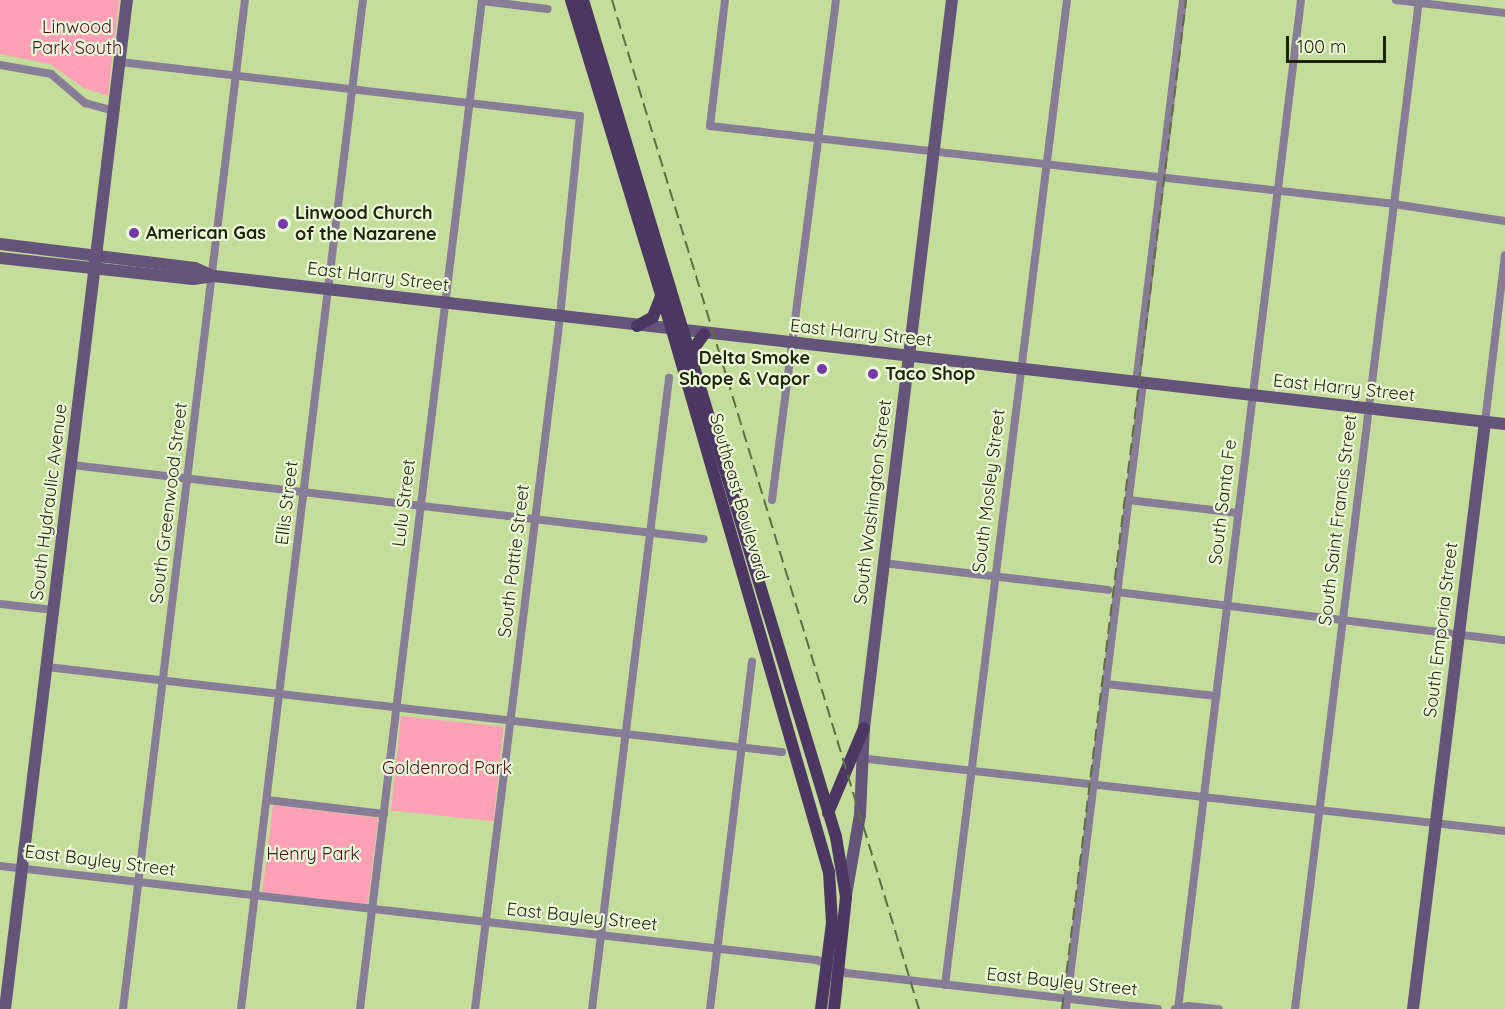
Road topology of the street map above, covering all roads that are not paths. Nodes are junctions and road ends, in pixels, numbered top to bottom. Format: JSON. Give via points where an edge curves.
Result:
{"nodes":[{"id":1,"x":127,"y":0,"type":"edge"},
{"id":2,"x":245,"y":0,"type":"edge"},
{"id":3,"x":363,"y":0,"type":"edge"},
{"id":4,"x":571,"y":0,"type":"edge"},
{"id":5,"x":583,"y":0,"type":"edge"},
{"id":6,"x":724,"y":0,"type":"edge"},
{"id":7,"x":836,"y":0,"type":"edge"},
{"id":8,"x":952,"y":0,"type":"edge"},
{"id":9,"x":1067,"y":0,"type":"edge"},
{"id":10,"x":1183,"y":0,"type":"edge"},
{"id":11,"x":1301,"y":0,"type":"edge"},
{"id":12,"x":1396,"y":0,"type":"edge"},
{"id":13,"x":482,"y":1,"type":"edge"},
{"id":14,"x":1419,"y":1,"type":"edge"},
{"id":15,"x":548,"y":9,"type":"dead end"},
{"id":16,"x":1505,"y":13,"type":"edge"},
{"id":17,"x":120,"y":62,"type":"junction"},
{"id":18,"x":0,"y":66,"type":"edge"},
{"id":19,"x":237,"y":74,"type":"junction"},
{"id":20,"x":353,"y":87,"type":"junction"},
{"id":21,"x":469,"y":101,"type":"junction"},
{"id":22,"x":114,"y":111,"type":"junction"},
{"id":23,"x":819,"y":139,"type":"junction"},
{"id":24,"x":934,"y":153,"type":"junction"},
{"id":25,"x":1046,"y":165,"type":"junction"},
{"id":26,"x":1161,"y":178,"type":"junction"},
{"id":27,"x":1278,"y":190,"type":"junction"},
{"id":28,"x":1393,"y":204,"type":"junction"},
{"id":29,"x":1505,"y":221,"type":"edge"},
{"id":30,"x":0,"y":244,"type":"edge"},
{"id":31,"x":97,"y":255,"type":"junction"},
{"id":32,"x":1505,"y":255,"type":"edge"},
{"id":33,"x":0,"y":258,"type":"edge"},
{"id":34,"x":96,"y":268,"type":"junction"},
{"id":35,"x":214,"y":276,"type":"junction"},
{"id":36,"x":330,"y":290,"type":"junction"},
{"id":37,"x":661,"y":296,"type":"junction"},
{"id":38,"x":445,"y":303,"type":"junction"},
{"id":39,"x":560,"y":317,"type":"junction"},
{"id":40,"x":637,"y":326,"type":"junction"},
{"id":41,"x":677,"y":330,"type":"junction"},
{"id":42,"x":704,"y":334,"type":"junction"},
{"id":43,"x":792,"y":343,"type":"junction"},
{"id":44,"x":909,"y":356,"type":"junction"},
{"id":45,"x":693,"y":364,"type":"junction"},
{"id":46,"x":1021,"y":369,"type":"junction"},
{"id":47,"x":669,"y":378,"type":"dead end"},
{"id":48,"x":1139,"y":383,"type":"junction"},
{"id":49,"x":1253,"y":396,"type":"junction"},
{"id":50,"x":1368,"y":409,"type":"junction"},
{"id":51,"x":1485,"y":422,"type":"junction"},
{"id":52,"x":1505,"y":424,"type":"edge"},
{"id":53,"x":72,"y":465,"type":"junction"},
{"id":54,"x":189,"y":479,"type":"junction"},
{"id":55,"x":305,"y":492,"type":"junction"},
{"id":56,"x":772,"y":500,"type":"dead end"},
{"id":57,"x":1128,"y":500,"type":"junction"},
{"id":58,"x":421,"y":506,"type":"junction"},
{"id":59,"x":1238,"y":513,"type":"junction"},
{"id":60,"x":535,"y":519,"type":"junction"},
{"id":61,"x":651,"y":532,"type":"junction"},
{"id":62,"x":704,"y":539,"type":"dead end"},
{"id":63,"x":883,"y":563,"type":"junction"},
{"id":64,"x":996,"y":576,"type":"junction"},
{"id":65,"x":1112,"y":591,"type":"junction"},
{"id":66,"x":0,"y":604,"type":"edge"},
{"id":67,"x":1227,"y":605,"type":"junction"},
{"id":68,"x":54,"y":610,"type":"junction"},
{"id":69,"x":1342,"y":621,"type":"junction"},
{"id":70,"x":1458,"y":634,"type":"junction"},
{"id":71,"x":1505,"y":640,"type":"edge"},
{"id":72,"x":752,"y":662,"type":"dead end"},
{"id":73,"x":47,"y":667,"type":"junction"},
{"id":74,"x":165,"y":682,"type":"junction"},
{"id":75,"x":1106,"y":684,"type":"junction"},
{"id":76,"x":280,"y":695,"type":"junction"},
{"id":77,"x":1216,"y":696,"type":"junction"},
{"id":78,"x":396,"y":708,"type":"junction"},
{"id":79,"x":511,"y":722,"type":"junction"},
{"id":80,"x":864,"y":728,"type":"joint"},
{"id":81,"x":626,"y":734,"type":"junction"},
{"id":82,"x":742,"y":747,"type":"junction"},
{"id":83,"x":782,"y":752,"type":"dead end"},
{"id":84,"x":858,"y":758,"type":"junction"},
{"id":85,"x":973,"y":771,"type":"junction"},
{"id":86,"x":1093,"y":783,"type":"junction"},
{"id":87,"x":1204,"y":797,"type":"junction"},
{"id":88,"x":267,"y":800,"type":"junction"},
{"id":89,"x":829,"y":810,"type":"junction"},
{"id":90,"x":1319,"y":810,"type":"junction"},
{"id":91,"x":384,"y":814,"type":"junction"},
{"id":92,"x":1436,"y":823,"type":"junction"},
{"id":93,"x":1505,"y":831,"type":"edge"},
{"id":94,"x":821,"y":845,"type":"junction"},
{"id":95,"x":0,"y":866,"type":"edge"},
{"id":96,"x":23,"y":869,"type":"junction"},
{"id":97,"x":139,"y":883,"type":"junction"},
{"id":98,"x":255,"y":897,"type":"junction"},
{"id":99,"x":846,"y":897,"type":"junction"},
{"id":100,"x":371,"y":910,"type":"junction"},
{"id":101,"x":486,"y":923,"type":"junction"},
{"id":102,"x":601,"y":935,"type":"junction"},
{"id":103,"x":717,"y":949,"type":"junction"},
{"id":104,"x":826,"y":964,"type":"junction"},
{"id":105,"x":839,"y":969,"type":"junction"},
{"id":106,"x":945,"y":985,"type":"junction"},
{"id":107,"x":1063,"y":998,"type":"junction"},
{"id":108,"x":5,"y":1009,"type":"edge"},
{"id":109,"x":123,"y":1009,"type":"edge"},
{"id":110,"x":241,"y":1009,"type":"edge"},
{"id":111,"x":360,"y":1009,"type":"edge"},
{"id":112,"x":476,"y":1009,"type":"edge"},
{"id":113,"x":592,"y":1009,"type":"edge"},
{"id":114,"x":710,"y":1009,"type":"edge"},
{"id":115,"x":821,"y":1009,"type":"edge"},
{"id":116,"x":834,"y":1009,"type":"edge"},
{"id":117,"x":1057,"y":1009,"type":"edge"},
{"id":118,"x":1066,"y":1009,"type":"edge"},
{"id":119,"x":1158,"y":1009,"type":"edge"},
{"id":120,"x":1177,"y":1009,"type":"edge"},
{"id":121,"x":1219,"y":1009,"type":"edge"},
{"id":122,"x":1295,"y":1009,"type":"edge"},
{"id":123,"x":1413,"y":1009,"type":"edge"}],
"edges":[{"from":1,"to":17,"type":"street","name":"South Hydraulic Avenue"},
{"from":2,"to":19,"type":"street","name":"South Greenwood Street"},
{"from":3,"to":20,"type":"street","name":"Ellis Street"},
{"from":4,"to":37,"type":"main road","name":"Southeast Boulevard"},
{"from":5,"to":41,"type":"main road","name":"Southeast Boulevard"},
{"from":6,"to":23,"type":"street","via":[[710,126]]},
{"from":7,"to":23,"type":"street"},
{"from":8,"to":24,"type":"street","name":"South Washington Street"},
{"from":9,"to":25,"type":"street","name":"South Mosley Street"},
{"from":10,"to":26,"type":"street"},
{"from":11,"to":27,"type":"street","name":"South Santa Fe"},
{"from":12,"to":14,"type":"street"},
{"from":13,"to":15,"type":"street"},
{"from":13,"to":21,"type":"street","name":"Lulu Street"},
{"from":14,"to":16,"type":"street"},
{"from":14,"to":28,"type":"street","name":"South Saint Francis Street"},
{"from":17,"to":19,"type":"street"},
{"from":17,"to":22,"type":"street","name":"South Hydraulic Avenue"},
{"from":18,"to":22,"type":"street","via":[[51,74],[85,103]]},
{"from":19,"to":20,"type":"street"},
{"from":19,"to":35,"type":"street","name":"South Greenwood Street"},
{"from":20,"to":21,"type":"street"},
{"from":20,"to":36,"type":"street","name":"Ellis Street"},
{"from":21,"to":38,"type":"street","name":"Lulu Street"},
{"from":21,"to":39,"type":"street","name":"South Pattie Street","via":[[580,116]]},
{"from":22,"to":31,"type":"street","name":"South Hydraulic Avenue"},
{"from":23,"to":24,"type":"street"},
{"from":23,"to":43,"type":"street"},
{"from":24,"to":25,"type":"street"},
{"from":24,"to":44,"type":"street","name":"South Washington Street"},
{"from":25,"to":26,"type":"street"},
{"from":25,"to":46,"type":"street","name":"South Mosley Street"},
{"from":26,"to":27,"type":"street"},
{"from":26,"to":48,"type":"street"},
{"from":27,"to":28,"type":"street"},
{"from":27,"to":49,"type":"street","name":"South Santa Fe"},
{"from":28,"to":29,"type":"street"},
{"from":28,"to":50,"type":"street","name":"South Saint Francis Street"},
{"from":30,"to":31,"type":"street","name":"East Harry Street"},
{"from":31,"to":34,"type":"street","name":"South Hydraulic Avenue"},
{"from":31,"to":35,"type":"street","name":"East Harry Street","via":[[195,268]]},
{"from":32,"to":51,"type":"street","name":"South Emporia Street"},
{"from":33,"to":34,"type":"street","name":"East Harry Street"},
{"from":34,"to":35,"type":"street","name":"East Harry Street","via":[[193,279]]},
{"from":34,"to":53,"type":"street","name":"South Hydraulic Avenue"},
{"from":35,"to":36,"type":"street","name":"East Harry Street"},
{"from":35,"to":54,"type":"street","name":"South Greenwood Street"},
{"from":36,"to":38,"type":"street","name":"East Harry Street"},
{"from":36,"to":55,"type":"street","name":"Ellis Street"},
{"from":37,"to":40,"type":"main road","via":[[653,317]]},
{"from":37,"to":41,"type":"main road","name":"Southeast Boulevard"},
{"from":38,"to":39,"type":"street","name":"East Harry Street"},
{"from":38,"to":58,"type":"street","name":"Lulu Street"},
{"from":39,"to":40,"type":"street","name":"East Harry Street"},
{"from":39,"to":60,"type":"street","name":"South Pattie Street"},
{"from":40,"to":41,"type":"street","name":"East Harry Street"},
{"from":41,"to":42,"type":"street","name":"East Harry Street"},
{"from":41,"to":45,"type":"main road","name":"Southeast Boulevard"},
{"from":41,"to":94,"type":"main road","name":"Southeast Boulevard"},
{"from":42,"to":43,"type":"street","name":"East Harry Street"},
{"from":42,"to":45,"type":"main road","via":[[694,348]]},
{"from":43,"to":44,"type":"street","name":"East Harry Street"},
{"from":43,"to":56,"type":"street"},
{"from":44,"to":46,"type":"street","name":"East Harry Street"},
{"from":44,"to":63,"type":"street","name":"South Washington Street"},
{"from":45,"to":89,"type":"main road","name":"Southeast Boulevard"},
{"from":46,"to":48,"type":"street","name":"East Harry Street"},
{"from":46,"to":64,"type":"street","name":"South Mosley Street"},
{"from":47,"to":61,"type":"street"},
{"from":48,"to":49,"type":"street","name":"East Harry Street"},
{"from":48,"to":57,"type":"street"},
{"from":49,"to":50,"type":"street","name":"East Harry Street"},
{"from":49,"to":59,"type":"street","name":"South Santa Fe"},
{"from":50,"to":51,"type":"street","name":"East Harry Street"},
{"from":50,"to":69,"type":"street","name":"South Saint Francis Street"},
{"from":51,"to":52,"type":"street","name":"East Harry Street"},
{"from":51,"to":70,"type":"street","name":"South Emporia Street"},
{"from":53,"to":54,"type":"street"},
{"from":53,"to":68,"type":"street","name":"South Hydraulic Avenue"},
{"from":54,"to":55,"type":"street"},
{"from":54,"to":74,"type":"street","name":"South Greenwood Street"},
{"from":55,"to":58,"type":"street"},
{"from":55,"to":76,"type":"street","name":"Ellis Street"},
{"from":57,"to":59,"type":"street"},
{"from":57,"to":65,"type":"street"},
{"from":58,"to":60,"type":"street"},
{"from":58,"to":78,"type":"street","name":"Lulu Street"},
{"from":59,"to":67,"type":"street","name":"South Santa Fe"},
{"from":60,"to":61,"type":"street"},
{"from":60,"to":79,"type":"street","name":"South Pattie Street"},
{"from":61,"to":62,"type":"street"},
{"from":61,"to":81,"type":"street"},
{"from":63,"to":64,"type":"street"},
{"from":63,"to":80,"type":"street","name":"South Washington Street"},
{"from":64,"to":65,"type":"street"},
{"from":64,"to":85,"type":"street","name":"South Mosley Street"},
{"from":65,"to":67,"type":"street"},
{"from":65,"to":75,"type":"street"},
{"from":66,"to":68,"type":"street"},
{"from":67,"to":69,"type":"street"},
{"from":67,"to":77,"type":"street","name":"South Santa Fe"},
{"from":68,"to":73,"type":"street","name":"South Hydraulic Avenue"},
{"from":69,"to":70,"type":"street"},
{"from":69,"to":90,"type":"street","name":"South Saint Francis Street"},
{"from":70,"to":71,"type":"street"},
{"from":70,"to":92,"type":"street","name":"South Emporia Street"},
{"from":72,"to":82,"type":"street"},
{"from":73,"to":74,"type":"street"},
{"from":73,"to":96,"type":"street","name":"South Hydraulic Avenue"},
{"from":74,"to":76,"type":"street"},
{"from":74,"to":97,"type":"street","name":"South Greenwood Street"},
{"from":75,"to":77,"type":"street"},
{"from":75,"to":86,"type":"street"},
{"from":76,"to":78,"type":"street"},
{"from":76,"to":88,"type":"street","name":"Ellis Street"},
{"from":77,"to":87,"type":"street","name":"South Santa Fe"},
{"from":78,"to":79,"type":"street"},
{"from":78,"to":91,"type":"street","name":"Lulu Street"},
{"from":79,"to":81,"type":"street"},
{"from":79,"to":101,"type":"street","name":"South Pattie Street"},
{"from":80,"to":84,"type":"main road"},
{"from":81,"to":82,"type":"street"},
{"from":81,"to":102,"type":"street"},
{"from":82,"to":83,"type":"street"},
{"from":82,"to":103,"type":"street"},
{"from":84,"to":85,"type":"street"},
{"from":84,"to":89,"type":"main road"},
{"from":84,"to":99,"type":"street","via":[[860,815]]},
{"from":85,"to":86,"type":"street"},
{"from":85,"to":106,"type":"street","name":"South Mosley Street"},
{"from":86,"to":87,"type":"street"},
{"from":86,"to":107,"type":"street"},
{"from":87,"to":90,"type":"street"},
{"from":87,"to":120,"type":"street","name":"South Santa Fe"},
{"from":88,"to":91,"type":"street"},
{"from":88,"to":98,"type":"street","name":"Ellis Street"},
{"from":89,"to":94,"type":"main road"},
{"from":89,"to":99,"type":"main road","name":"Southeast Boulevard"},
{"from":90,"to":92,"type":"street"},
{"from":90,"to":122,"type":"street","name":"South Saint Francis Street"},
{"from":91,"to":100,"type":"street","name":"Lulu Street"},
{"from":92,"to":93,"type":"street"},
{"from":92,"to":123,"type":"street","name":"South Emporia Street"},
{"from":94,"to":104,"type":"main road","name":"Southeast Boulevard","via":[[832,896]]},
{"from":95,"to":96,"type":"street","name":"East Bayley Street"},
{"from":96,"to":97,"type":"street","name":"East Bayley Street"},
{"from":96,"to":108,"type":"street","name":"South Hydraulic Avenue"},
{"from":97,"to":98,"type":"street","name":"East Bayley Street"},
{"from":97,"to":109,"type":"street","name":"South Greenwood Street"},
{"from":98,"to":100,"type":"street","name":"East Bayley Street"},
{"from":98,"to":110,"type":"street","name":"Ellis Street"},
{"from":99,"to":105,"type":"main road"},
{"from":100,"to":101,"type":"street","name":"East Bayley Street"},
{"from":100,"to":111,"type":"street","name":"Lulu Street"},
{"from":101,"to":102,"type":"street","name":"East Bayley Street"},
{"from":101,"to":112,"type":"street","name":"South Pattie Street"},
{"from":102,"to":103,"type":"street","name":"East Bayley Street"},
{"from":102,"to":113,"type":"street"},
{"from":103,"to":104,"type":"street","name":"East Bayley Street"},
{"from":103,"to":114,"type":"street"},
{"from":104,"to":105,"type":"street","name":"East Bayley Street"},
{"from":104,"to":115,"type":"main road","name":"Southeast Boulevard"},
{"from":105,"to":106,"type":"street","name":"East Bayley Street"},
{"from":105,"to":116,"type":"main road"},
{"from":106,"to":107,"type":"street","name":"East Bayley Street"},
{"from":107,"to":117,"type":"street"},
{"from":107,"to":118,"type":"street"},
{"from":107,"to":119,"type":"street","name":"East Bayley Street"},
{"from":120,"to":121,"type":"street"}]}
